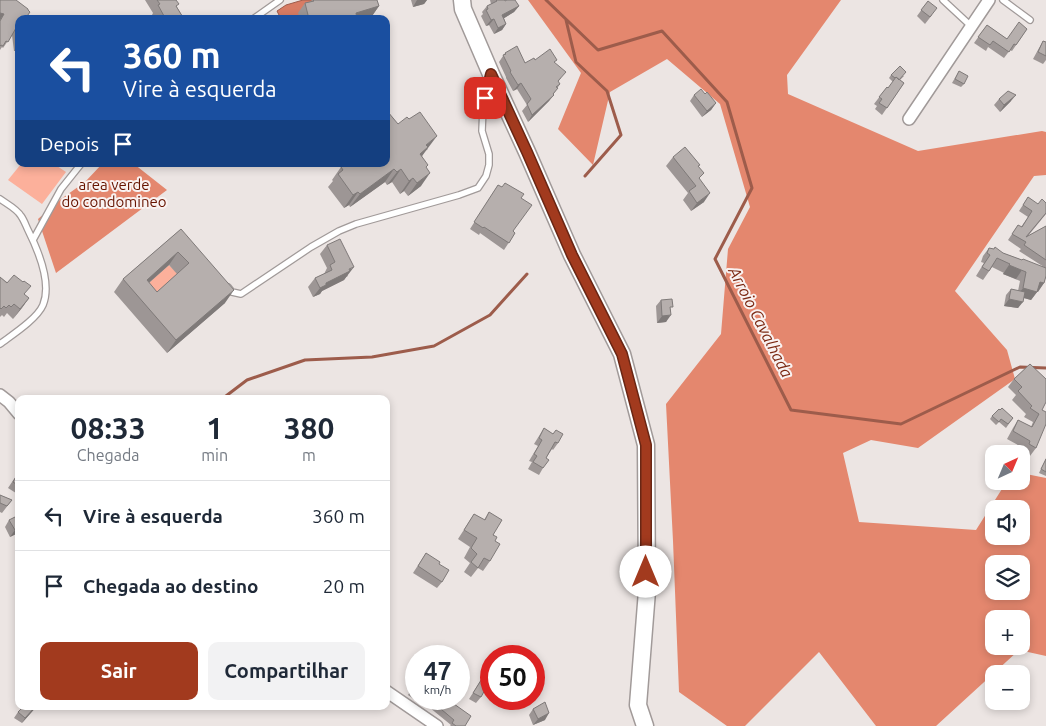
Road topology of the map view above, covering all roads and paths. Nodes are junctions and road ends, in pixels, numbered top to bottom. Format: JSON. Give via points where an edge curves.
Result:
{"nodes":[{"id":1,"x":280,"y":0,"type":"edge"},
{"id":2,"x":462,"y":0,"type":"edge"},
{"id":3,"x":943,"y":0,"type":"edge"},
{"id":4,"x":989,"y":0,"type":"edge"},
{"id":5,"x":1002,"y":0,"type":"edge"},
{"id":6,"x":259,"y":15,"type":"edge"},
{"id":7,"x":1030,"y":20,"type":"dead end"},
{"id":8,"x":971,"y":26,"type":"junction"},
{"id":9,"x":491,"y":74,"type":"junction"},
{"id":10,"x":909,"y":119,"type":"dead end"},
{"id":11,"x":79,"y":167,"type":"edge"},
{"id":12,"x":0,"y":199,"type":"edge"},
{"id":13,"x":33,"y":240,"type":"junction"},
{"id":14,"x":226,"y":285,"type":"edge"},
{"id":15,"x":0,"y":344,"type":"edge"},
{"id":16,"x":0,"y":395,"type":"edge"},
{"id":17,"x":15,"y":409,"type":"edge"},
{"id":18,"x":390,"y":694,"type":"edge"},
{"id":19,"x":437,"y":726,"type":"edge"},
{"id":20,"x":645,"y":726,"type":"edge"}],
"edges":[{"from":1,"to":6,"type":"lane"},
{"from":2,"to":9,"type":"main road"},
{"from":3,"to":8,"type":"lane"},
{"from":4,"to":8,"type":"street"},
{"from":5,"to":7,"type":"lane"},
{"from":8,"to":10,"type":"street"},
{"from":9,"to":14,"type":"lane","via":[[483,108],[482,130],[489,165],[478,188],[339,231],[241,294],[232,292]]},
{"from":9,"to":20,"type":"main road","via":[[572,255],[622,354],[646,445],[646,591],[638,705]]},
{"from":11,"to":13,"type":"lane","via":[[61,190]]},
{"from":12,"to":13,"type":"lane","via":[[21,215]]},
{"from":13,"to":15,"type":"lane","via":[[44,271],[44,304],[38,313]]},
{"from":16,"to":17,"type":"street"},
{"from":18,"to":19,"type":"street"}]}
